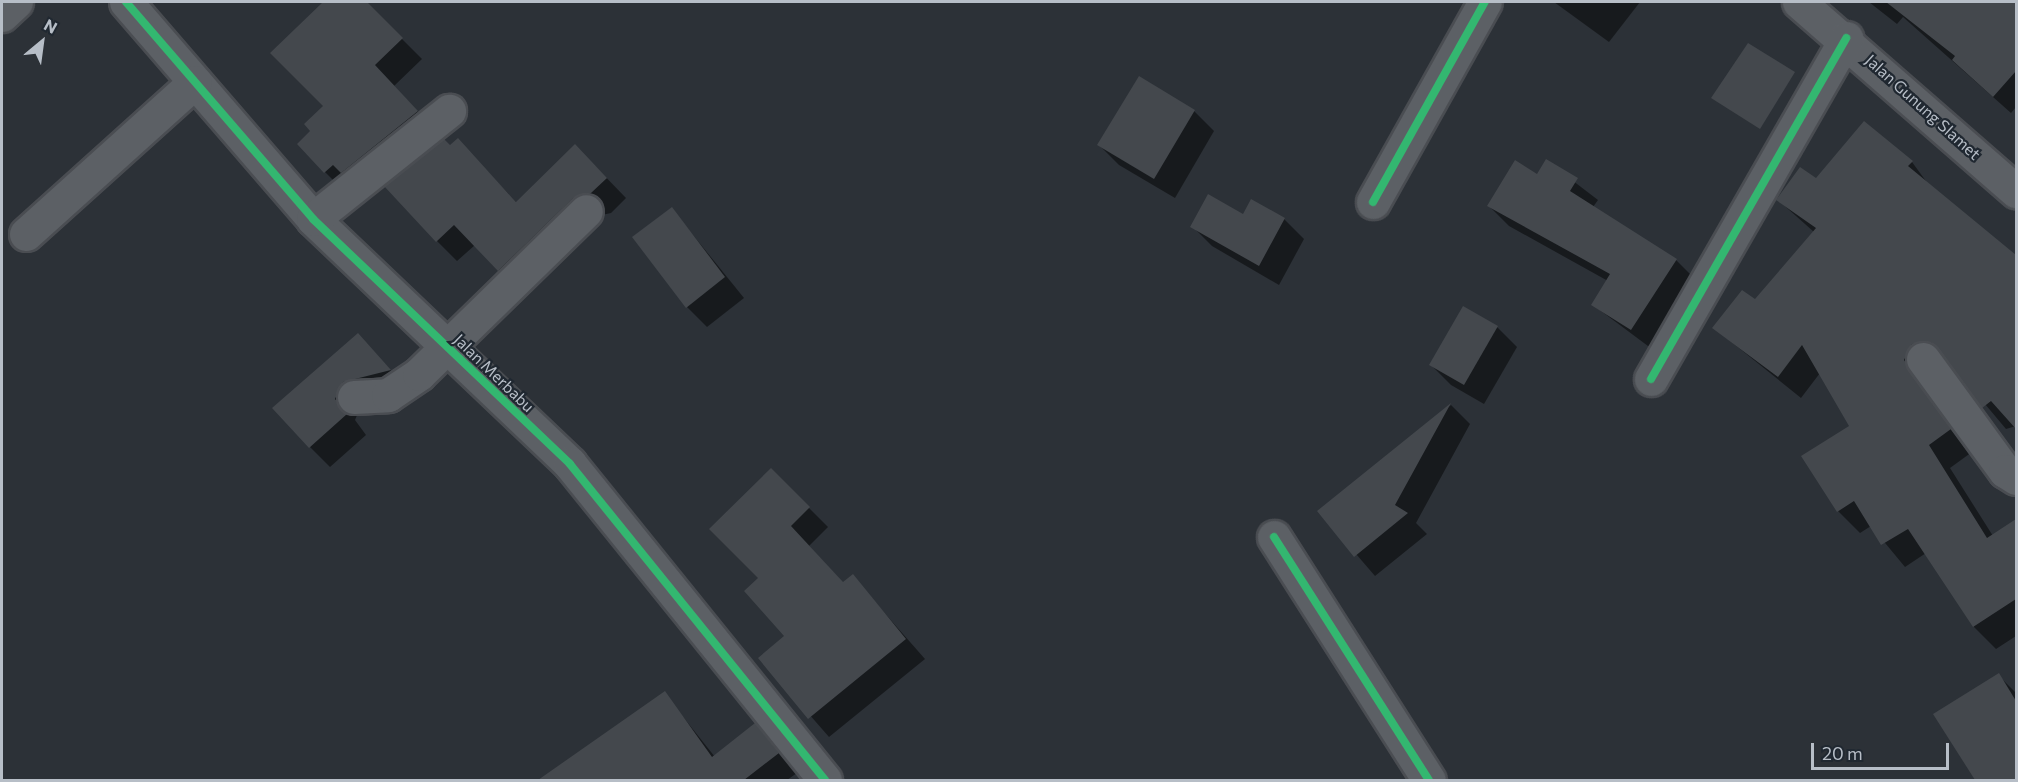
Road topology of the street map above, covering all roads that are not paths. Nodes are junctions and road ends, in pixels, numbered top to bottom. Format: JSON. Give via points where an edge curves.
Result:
{"nodes":[{"id":1,"x":16,"y":2,"type":"edge"},
{"id":2,"x":126,"y":2,"type":"edge"},
{"id":3,"x":1485,"y":2,"type":"edge"},
{"id":4,"x":1799,"y":2,"type":"edge"},
{"id":5,"x":2,"y":15,"type":"edge"},
{"id":6,"x":1846,"y":38,"type":"junction"},
{"id":7,"x":195,"y":82,"type":"junction"},
{"id":8,"x":449,"y":111,"type":"dead end"},
{"id":9,"x":2016,"y":191,"type":"edge"},
{"id":10,"x":1373,"y":202,"type":"dead end"},
{"id":11,"x":586,"y":211,"type":"dead end"},
{"id":12,"x":313,"y":219,"type":"junction"},
{"id":13,"x":26,"y":234,"type":"dead end"},
{"id":14,"x":445,"y":344,"type":"junction"},
{"id":15,"x":1923,"y":359,"type":"dead end"},
{"id":16,"x":1651,"y":379,"type":"dead end"},
{"id":17,"x":354,"y":397,"type":"dead end"},
{"id":18,"x":2016,"y":478,"type":"edge"},
{"id":19,"x":1274,"y":537,"type":"dead end"},
{"id":20,"x":825,"y":780,"type":"edge"},
{"id":21,"x":1429,"y":780,"type":"edge"}],
"edges":[{"from":1,"to":5,"type":"street"},
{"from":2,"to":7,"type":"street","name":"Jalan Merbabu"},
{"from":3,"to":10,"type":"street"},
{"from":4,"to":6,"type":"street","name":"Jalan Gunung Slamet"},
{"from":6,"to":9,"type":"street","name":"Jalan Gunung Slamet"},
{"from":6,"to":16,"type":"street"},
{"from":7,"to":12,"type":"street","name":"Jalan Merbabu"},
{"from":7,"to":13,"type":"street"},
{"from":8,"to":12,"type":"street"},
{"from":11,"to":14,"type":"street"},
{"from":12,"to":14,"type":"street","name":"Jalan Merbabu"},
{"from":14,"to":17,"type":"street","via":[[419,374],[388,395]]},
{"from":14,"to":20,"type":"street","name":"Jalan Merbabu","via":[[570,464]]},
{"from":15,"to":18,"type":"street","via":[[2005,471]]},
{"from":19,"to":21,"type":"street"}]}
